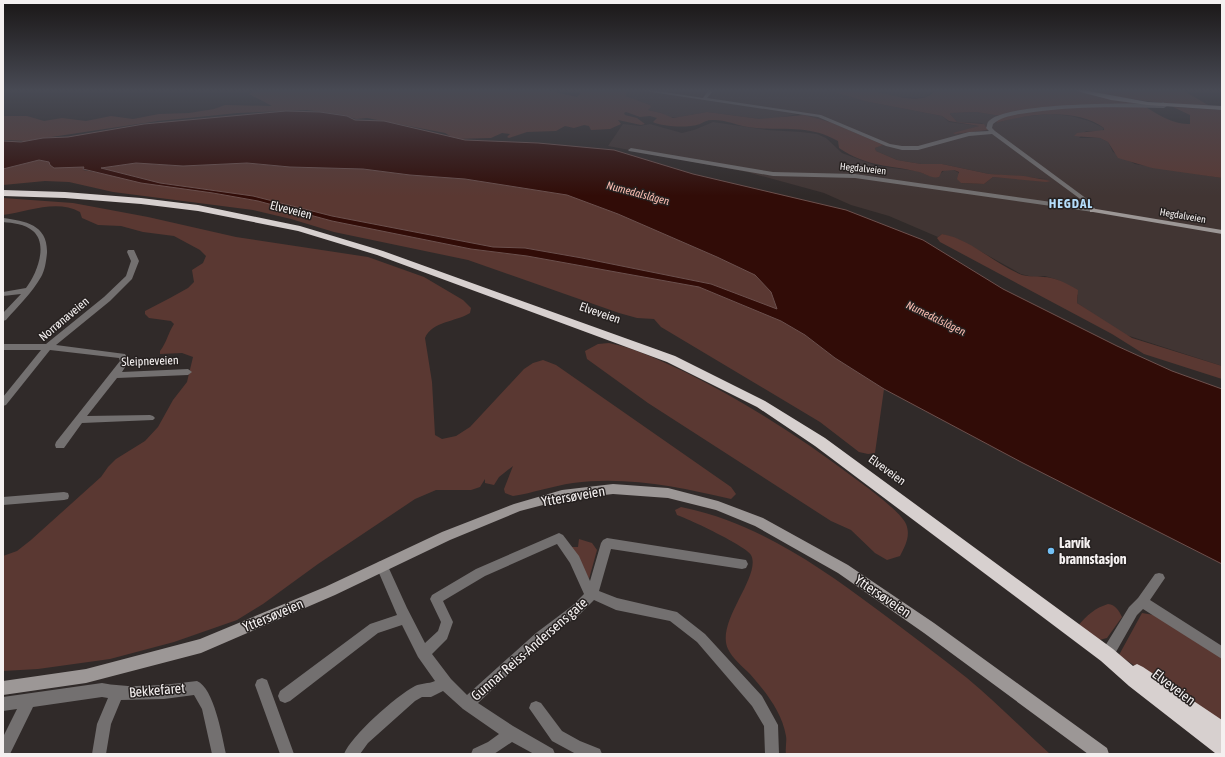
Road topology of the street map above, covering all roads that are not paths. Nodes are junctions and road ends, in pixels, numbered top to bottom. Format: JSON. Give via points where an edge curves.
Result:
{"nodes":[{"id":1,"x":842,"y":125,"type":"edge"},
{"id":2,"x":990,"y":125,"type":"edge"},
{"id":3,"x":993,"y":132,"type":"junction"},
{"id":4,"x":631,"y":150,"type":"dead end"},
{"id":5,"x":3,"y":193,"type":"edge"},
{"id":6,"x":1093,"y":210,"type":"junction"},
{"id":7,"x":3,"y":220,"type":"edge"},
{"id":8,"x":1222,"y":232,"type":"edge"},
{"id":9,"x":131,"y":252,"type":"dead end"},
{"id":10,"x":27,"y":291,"type":"junction"},
{"id":11,"x":3,"y":294,"type":"edge"},
{"id":12,"x":3,"y":318,"type":"edge"},
{"id":13,"x":49,"y":346,"type":"junction"},
{"id":14,"x":3,"y":347,"type":"edge"},
{"id":15,"x":188,"y":372,"type":"dead end"},
{"id":16,"x":114,"y":375,"type":"junction"},
{"id":17,"x":3,"y":403,"type":"edge"},
{"id":18,"x":150,"y":418,"type":"dead end"},
{"id":19,"x":79,"y":420,"type":"junction"},
{"id":20,"x":60,"y":445,"type":"dead end"},
{"id":21,"x":64,"y":496,"type":"dead end"},
{"id":22,"x":3,"y":501,"type":"edge"},
{"id":23,"x":742,"y":564,"type":"dead end"},
{"id":24,"x":382,"y":566,"type":"junction"},
{"id":25,"x":1160,"y":578,"type":"dead end"},
{"id":26,"x":592,"y":594,"type":"junction"},
{"id":27,"x":1142,"y":602,"type":"junction"},
{"id":28,"x":406,"y":618,"type":"junction"},
{"id":29,"x":424,"y":653,"type":"junction"},
{"id":30,"x":1222,"y":653,"type":"edge"},
{"id":31,"x":1107,"y":655,"type":"junction"},
{"id":32,"x":445,"y":683,"type":"junction"},
{"id":33,"x":262,"y":685,"type":"dead end"},
{"id":34,"x":3,"y":688,"type":"edge"},
{"id":35,"x":117,"y":693,"type":"junction"},
{"id":36,"x":285,"y":696,"type":"dead end"},
{"id":37,"x":29,"y":700,"type":"junction"},
{"id":38,"x":468,"y":703,"type":"junction"},
{"id":39,"x":3,"y":704,"type":"edge"},
{"id":40,"x":536,"y":708,"type":"dead end"},
{"id":41,"x":1222,"y":731,"type":"edge"},
{"id":42,"x":511,"y":734,"type":"junction"},
{"id":43,"x":1222,"y":746,"type":"edge"},
{"id":44,"x":3,"y":752,"type":"edge"},
{"id":45,"x":99,"y":754,"type":"edge"},
{"id":46,"x":218,"y":754,"type":"edge"},
{"id":47,"x":287,"y":754,"type":"edge"},
{"id":48,"x":351,"y":754,"type":"edge"},
{"id":49,"x":478,"y":754,"type":"edge"},
{"id":50,"x":548,"y":754,"type":"edge"},
{"id":51,"x":595,"y":754,"type":"edge"},
{"id":52,"x":772,"y":754,"type":"edge"},
{"id":53,"x":1101,"y":754,"type":"edge"}],
"edges":[{"from":1,"to":3,"type":"street","via":[[888,145],[902,148],[918,148],[969,134]]},
{"from":2,"to":3,"type":"street"},
{"from":3,"to":6,"type":"street","via":[[1079,195]]},
{"from":4,"to":6,"type":"street","name":"Hegdalveien","via":[[773,174],[855,176]]},
{"from":5,"to":31,"type":"highway","name":"Elveveien","via":[[141,201],[198,208],[300,229],[380,253],[671,358],[761,404],[820,442]]},
{"from":6,"to":8,"type":"main road","name":"Hegdalveien"},
{"from":7,"to":10,"type":"street","via":[[19,222],[34,228],[42,237],[44,247],[40,272]]},
{"from":9,"to":13,"type":"street","name":"Norrønaveien","via":[[135,261],[129,277],[107,299]]},
{"from":10,"to":11,"type":"street"},
{"from":10,"to":12,"type":"street"},
{"from":13,"to":14,"type":"street","name":"Sleipneveien"},
{"from":13,"to":16,"type":"street","name":"Sleipneveien","via":[[122,356],[125,361]]},
{"from":13,"to":17,"type":"street","name":"Norrønaveien"},
{"from":15,"to":16,"type":"street","name":"Sleipneveien"},
{"from":16,"to":19,"type":"street","name":"Sleipneveien"},
{"from":18,"to":19,"type":"street"},
{"from":19,"to":20,"type":"street","name":"Sleipneveien"},
{"from":21,"to":22,"type":"street"},
{"from":23,"to":26,"type":"street","name":"Gunnar Reiss-Andersens gate","via":[[607,543]]},
{"from":24,"to":28,"type":"street","name":"Gunnar Reiss-Andersens gate"},
{"from":24,"to":34,"type":"main road","name":"Yttersøveien","via":[[201,646],[86,676]]},
{"from":24,"to":53,"type":"main road","name":"Yttersøveien","via":[[446,536],[518,507],[562,495],[613,489],[668,493],[718,506],[758,522],[843,569],[929,628]]},
{"from":25,"to":27,"type":"street"},
{"from":26,"to":29,"type":"street","via":[[575,560],[559,538],[490,568],[436,599],[447,622],[443,635]]},
{"from":26,"to":38,"type":"street","name":"Gunnar Reiss-Andersens gate","via":[[576,610],[540,637]]},
{"from":26,"to":52,"type":"street","via":[[616,604],[673,616],[701,638],[757,701],[770,725]]},
{"from":27,"to":30,"type":"street"},
{"from":27,"to":31,"type":"street","via":[[1133,611]]},
{"from":28,"to":29,"type":"street","name":"Gunnar Reiss-Andersens gate"},
{"from":28,"to":36,"type":"street","via":[[374,628]]},
{"from":29,"to":32,"type":"street","name":"Gunnar Reiss-Andersens gate"},
{"from":31,"to":41,"type":"highway","name":"Elveveien","via":[[1140,674]]},
{"from":31,"to":43,"type":"highway","name":"Elveveien","via":[[1135,680]]},
{"from":32,"to":38,"type":"street","name":"Gunnar Reiss-Andersens gate"},
{"from":32,"to":48,"type":"street","via":[[431,690],[420,690],[410,696],[363,738]]},
{"from":33,"to":47,"type":"street"},
{"from":35,"to":37,"type":"street","name":"Bekkefaret","via":[[102,690]]},
{"from":35,"to":45,"type":"street","name":"Bekkefaret","via":[[104,724]]},
{"from":35,"to":46,"type":"street","name":"Bekkefaret","via":[[198,688],[208,707]]},
{"from":37,"to":39,"type":"street","name":"Bekkefaret"},
{"from":37,"to":44,"type":"street"},
{"from":38,"to":42,"type":"street","name":"Gunnar Reiss-Andersens gate"},
{"from":40,"to":51,"type":"street","via":[[557,736]]},
{"from":42,"to":49,"type":"street"},
{"from":42,"to":50,"type":"street","name":"Gunnar Reiss-Andersens gate"}]}
